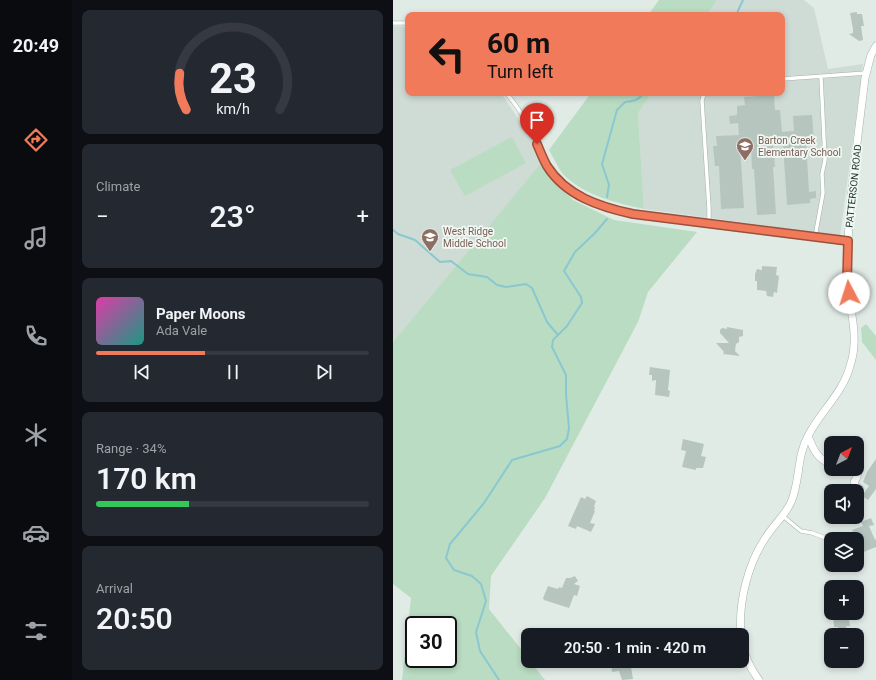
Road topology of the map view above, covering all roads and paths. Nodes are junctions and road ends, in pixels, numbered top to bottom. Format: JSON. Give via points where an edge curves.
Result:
{"nodes":[{"id":1,"x":393,"y":23,"type":"edge"},
{"id":2,"x":405,"y":23,"type":"edge"},
{"id":3,"x":876,"y":46,"type":"edge"},
{"id":4,"x":866,"y":73,"type":"junction"},
{"id":5,"x":821,"y":77,"type":"junction"},
{"id":6,"x":785,"y":79,"type":"edge"},
{"id":7,"x":509,"y":96,"type":"edge"},
{"id":8,"x":703,"y":96,"type":"edge"},
{"id":9,"x":709,"y":223,"type":"junction"},
{"id":10,"x":815,"y":237,"type":"junction"},
{"id":11,"x":848,"y":241,"type":"junction"},
{"id":12,"x":807,"y":436,"type":"junction"},
{"id":13,"x":824,"y":462,"type":"edge"},
{"id":14,"x":784,"y":517,"type":"junction"},
{"id":15,"x":824,"y":538,"type":"edge"},
{"id":16,"x":741,"y":628,"type":"edge"},
{"id":17,"x":749,"y":664,"type":"edge"},
{"id":18,"x":759,"y":680,"type":"edge"}],
"edges":[{"from":1,"to":2,"type":"lane"},
{"from":3,"to":4,"type":"street","name":"PATTERSON ROAD"},
{"from":4,"to":5,"type":"lane"},
{"from":4,"to":11,"type":"street","name":"PATTERSON ROAD"},
{"from":5,"to":6,"type":"lane"},
{"from":5,"to":10,"type":"lane","via":[[825,160],[823,193]]},
{"from":7,"to":9,"type":"lane","via":[[526,121],[547,166],[570,191],[613,210]]},
{"from":8,"to":9,"type":"lane"},
{"from":9,"to":10,"type":"lane"},
{"from":10,"to":11,"type":"lane"},
{"from":11,"to":12,"type":"street","name":"PATTERSON ROAD","via":[[847,282],[855,341],[850,367],[841,386]]},
{"from":12,"to":13,"type":"street","via":[[815,453]]},
{"from":12,"to":14,"type":"street","name":"PATTERSON ROAD","via":[[801,451],[792,500]]},
{"from":14,"to":15,"type":"lane","via":[[801,531]]},
{"from":14,"to":16,"type":"street","name":"PATTERSON ROAD","via":[[767,535],[752,564],[745,590]]},
{"from":17,"to":18,"type":"street","name":"PATTERSON ROAD"}]}
